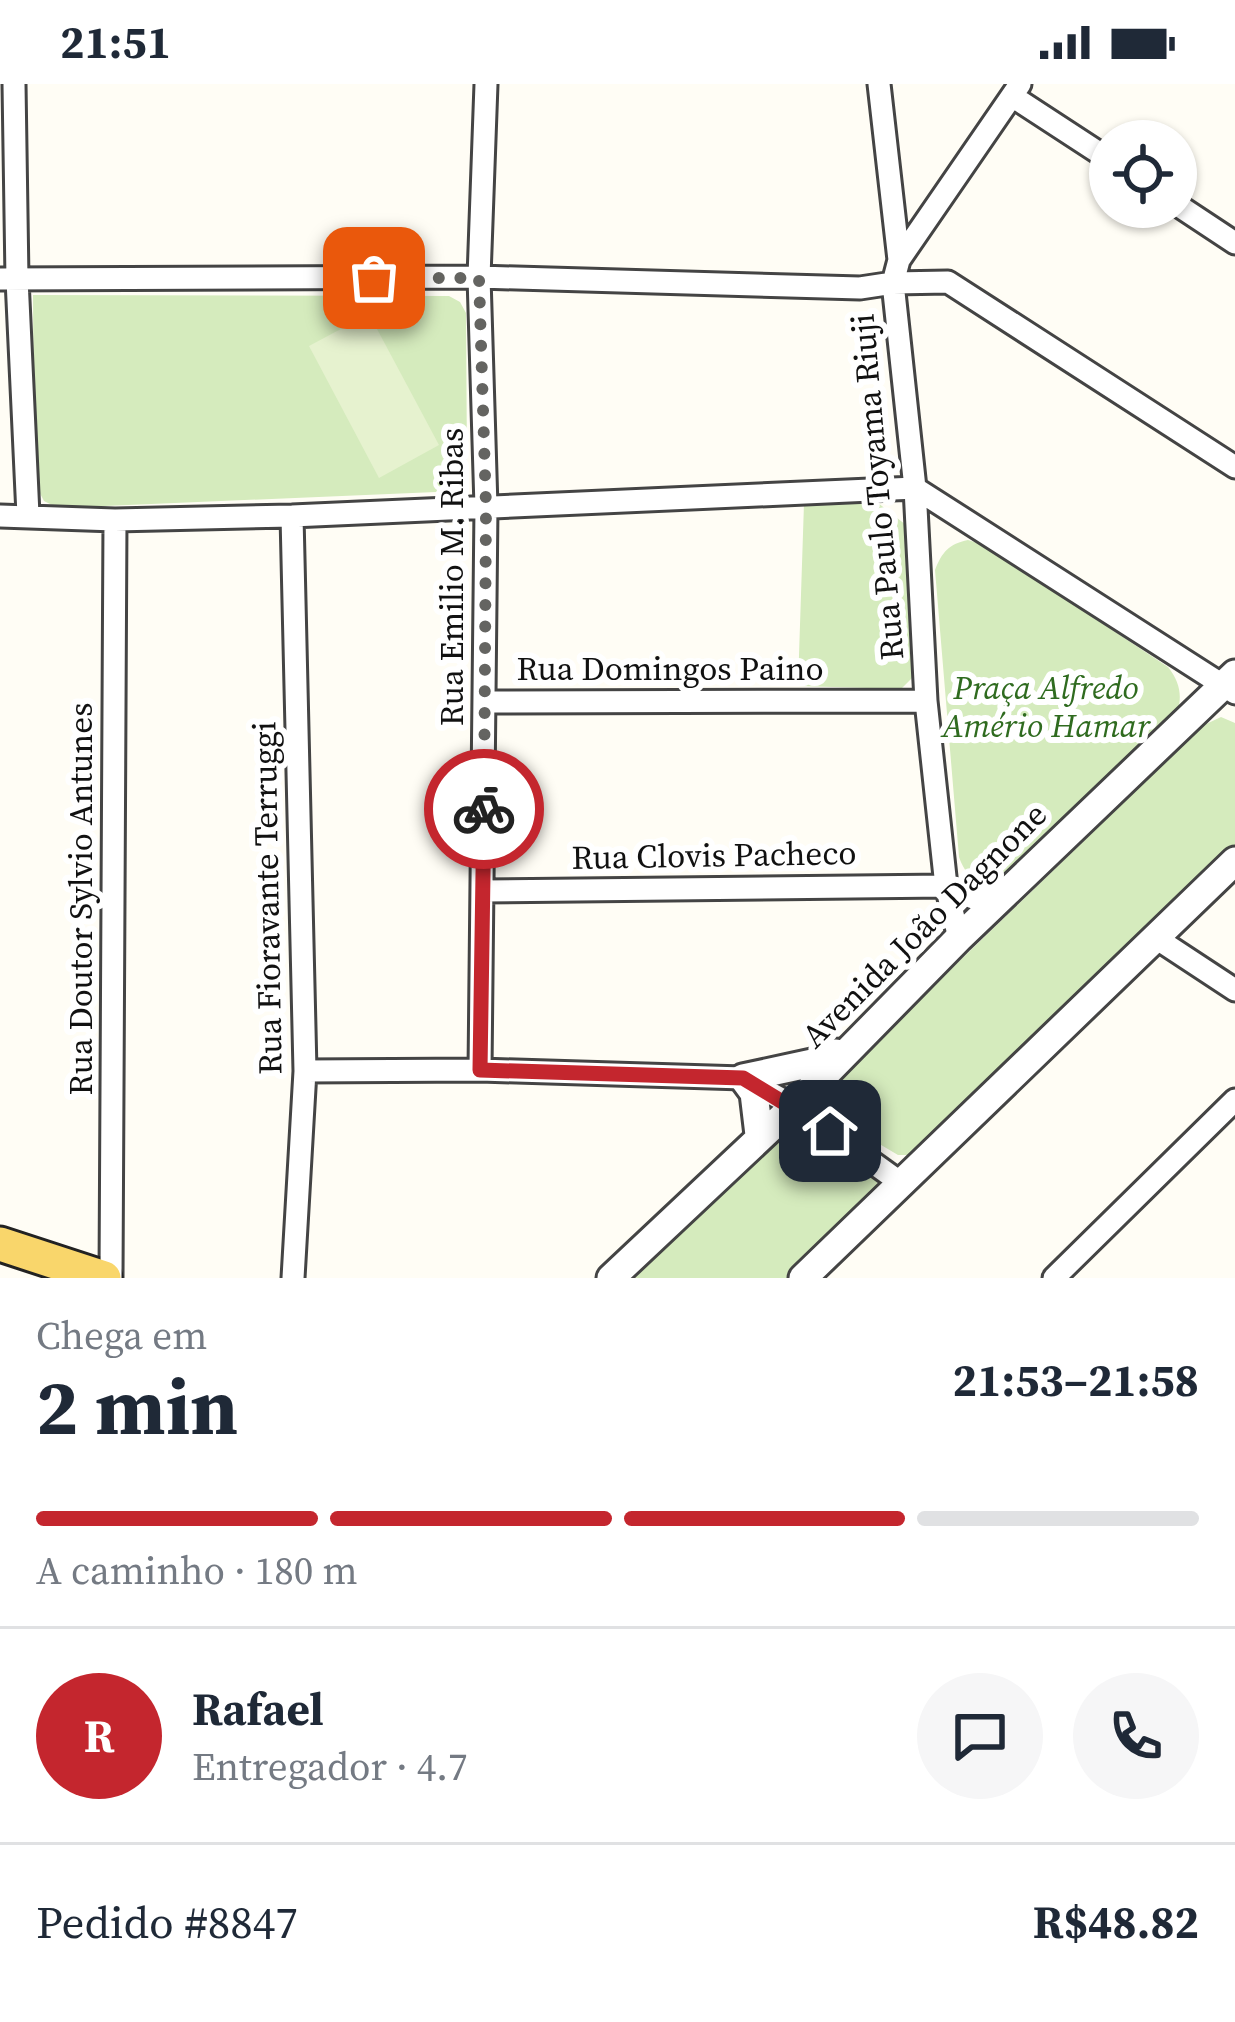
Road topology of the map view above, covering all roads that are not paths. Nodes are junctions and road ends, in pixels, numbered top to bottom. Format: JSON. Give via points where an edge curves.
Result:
{"nodes":[{"id":1,"x":14,"y":84,"type":"edge"},
{"id":2,"x":486,"y":84,"type":"edge"},
{"id":3,"x":879,"y":84,"type":"edge"},
{"id":4,"x":1016,"y":90,"type":"edge"},
{"id":5,"x":1089,"y":144,"type":"edge"},
{"id":6,"x":1197,"y":218,"type":"edge"},
{"id":7,"x":1235,"y":243,"type":"edge"},
{"id":8,"x":896,"y":272,"type":"junction"},
{"id":9,"x":479,"y":278,"type":"junction"},
{"id":10,"x":9,"y":279,"type":"edge"},
{"id":11,"x":1235,"y":467,"type":"edge"},
{"id":12,"x":915,"y":488,"type":"junction"},
{"id":13,"x":486,"y":507,"type":"junction"},
{"id":14,"x":28,"y":515,"type":"junction"},
{"id":15,"x":0,"y":516,"type":"edge"},
{"id":16,"x":292,"y":516,"type":"junction"},
{"id":17,"x":116,"y":520,"type":"junction"},
{"id":18,"x":1231,"y":684,"type":"edge"},
{"id":19,"x":926,"y":701,"type":"junction"},
{"id":20,"x":485,"y":702,"type":"junction"},
{"id":21,"x":1235,"y":860,"type":"edge"},
{"id":22,"x":946,"y":886,"type":"junction"},
{"id":23,"x":483,"y":891,"type":"junction"},
{"id":24,"x":998,"y":900,"type":"junction"},
{"id":25,"x":958,"y":938,"type":"junction"},
{"id":26,"x":1156,"y":938,"type":"junction"},
{"id":27,"x":1235,"y":990,"type":"edge"},
{"id":28,"x":850,"y":1045,"type":"junction"},
{"id":29,"x":480,"y":1070,"type":"junction"},
{"id":30,"x":305,"y":1071,"type":"junction"},
{"id":31,"x":743,"y":1078,"type":"junction"},
{"id":32,"x":1235,"y":1100,"type":"edge"},
{"id":33,"x":794,"y":1106,"type":"junction"},
{"id":34,"x":758,"y":1135,"type":"junction"},
{"id":35,"x":901,"y":1183,"type":"junction"},
{"id":36,"x":0,"y":1244,"type":"edge"},
{"id":37,"x":108,"y":1278,"type":"edge"},
{"id":38,"x":293,"y":1278,"type":"edge"},
{"id":39,"x":611,"y":1278,"type":"edge"},
{"id":40,"x":802,"y":1278,"type":"edge"},
{"id":41,"x":1054,"y":1278,"type":"edge"}],
"edges":[{"from":1,"to":10,"type":"street"},
{"from":2,"to":9,"type":"street","name":"Rua Emilio M. Ribas"},
{"from":3,"to":8,"type":"street","name":"Rua Paulo Toyama Riuji"},
{"from":4,"to":5,"type":"street"},
{"from":4,"to":8,"type":"street"},
{"from":6,"to":7,"type":"street"},
{"from":8,"to":9,"type":"street","via":[[860,288]]},
{"from":8,"to":11,"type":"street","via":[[948,282]]},
{"from":8,"to":12,"type":"street","name":"Rua Paulo Toyama Riuji"},
{"from":9,"to":10,"type":"street"},
{"from":9,"to":13,"type":"street","name":"Rua Emilio M. Ribas"},
{"from":10,"to":14,"type":"street"},
{"from":12,"to":13,"type":"street"},
{"from":12,"to":18,"type":"street"},
{"from":12,"to":19,"type":"street","name":"Rua Paulo Toyama Riuji"},
{"from":13,"to":16,"type":"street"},
{"from":13,"to":20,"type":"street","name":"Rua Emilio M. Ribas"},
{"from":14,"to":15,"type":"street"},
{"from":14,"to":17,"type":"street"},
{"from":16,"to":17,"type":"street"},
{"from":16,"to":30,"type":"street","name":"Rua Fioravante Terruggi"},
{"from":17,"to":37,"type":"street","name":"Rua Doutor Sylvio Antunes"},
{"from":18,"to":24,"type":"street","name":"Avenida João Dagnone"},
{"from":19,"to":20,"type":"street","name":"Rua Domingos Paino"},
{"from":19,"to":22,"type":"street","name":"Rua Paulo Toyama Riuji"},
{"from":20,"to":23,"type":"street","name":"Rua Emilio M. Ribas"},
{"from":21,"to":26,"type":"street"},
{"from":22,"to":23,"type":"street","name":"Rua Clovis Pacheco"},
{"from":22,"to":24,"type":"street"},
{"from":22,"to":25,"type":"street","name":"Rua Paulo Toyama Riuji"},
{"from":23,"to":29,"type":"street","name":"Rua Emilio M. Ribas"},
{"from":24,"to":25,"type":"street","name":"Avenida João Dagnone"},
{"from":25,"to":28,"type":"street","name":"Avenida João Dagnone"},
{"from":26,"to":27,"type":"street"},
{"from":26,"to":35,"type":"street"},
{"from":28,"to":31,"type":"street","via":[[817,1062]]},
{"from":28,"to":33,"type":"street","name":"Avenida João Dagnone"},
{"from":29,"to":30,"type":"street"},
{"from":29,"to":31,"type":"street"},
{"from":30,"to":38,"type":"street","name":"Rua Fioravante Terruggi"},
{"from":31,"to":33,"type":"street"},
{"from":31,"to":34,"type":"street","via":[[754,1093]]},
{"from":32,"to":41,"type":"street"},
{"from":33,"to":34,"type":"street","name":"Avenida João Dagnone"},
{"from":33,"to":35,"type":"street"},
{"from":34,"to":39,"type":"street","name":"Avenida João Dagnone"},
{"from":35,"to":40,"type":"street"},
{"from":36,"to":37,"type":"main road"}]}
